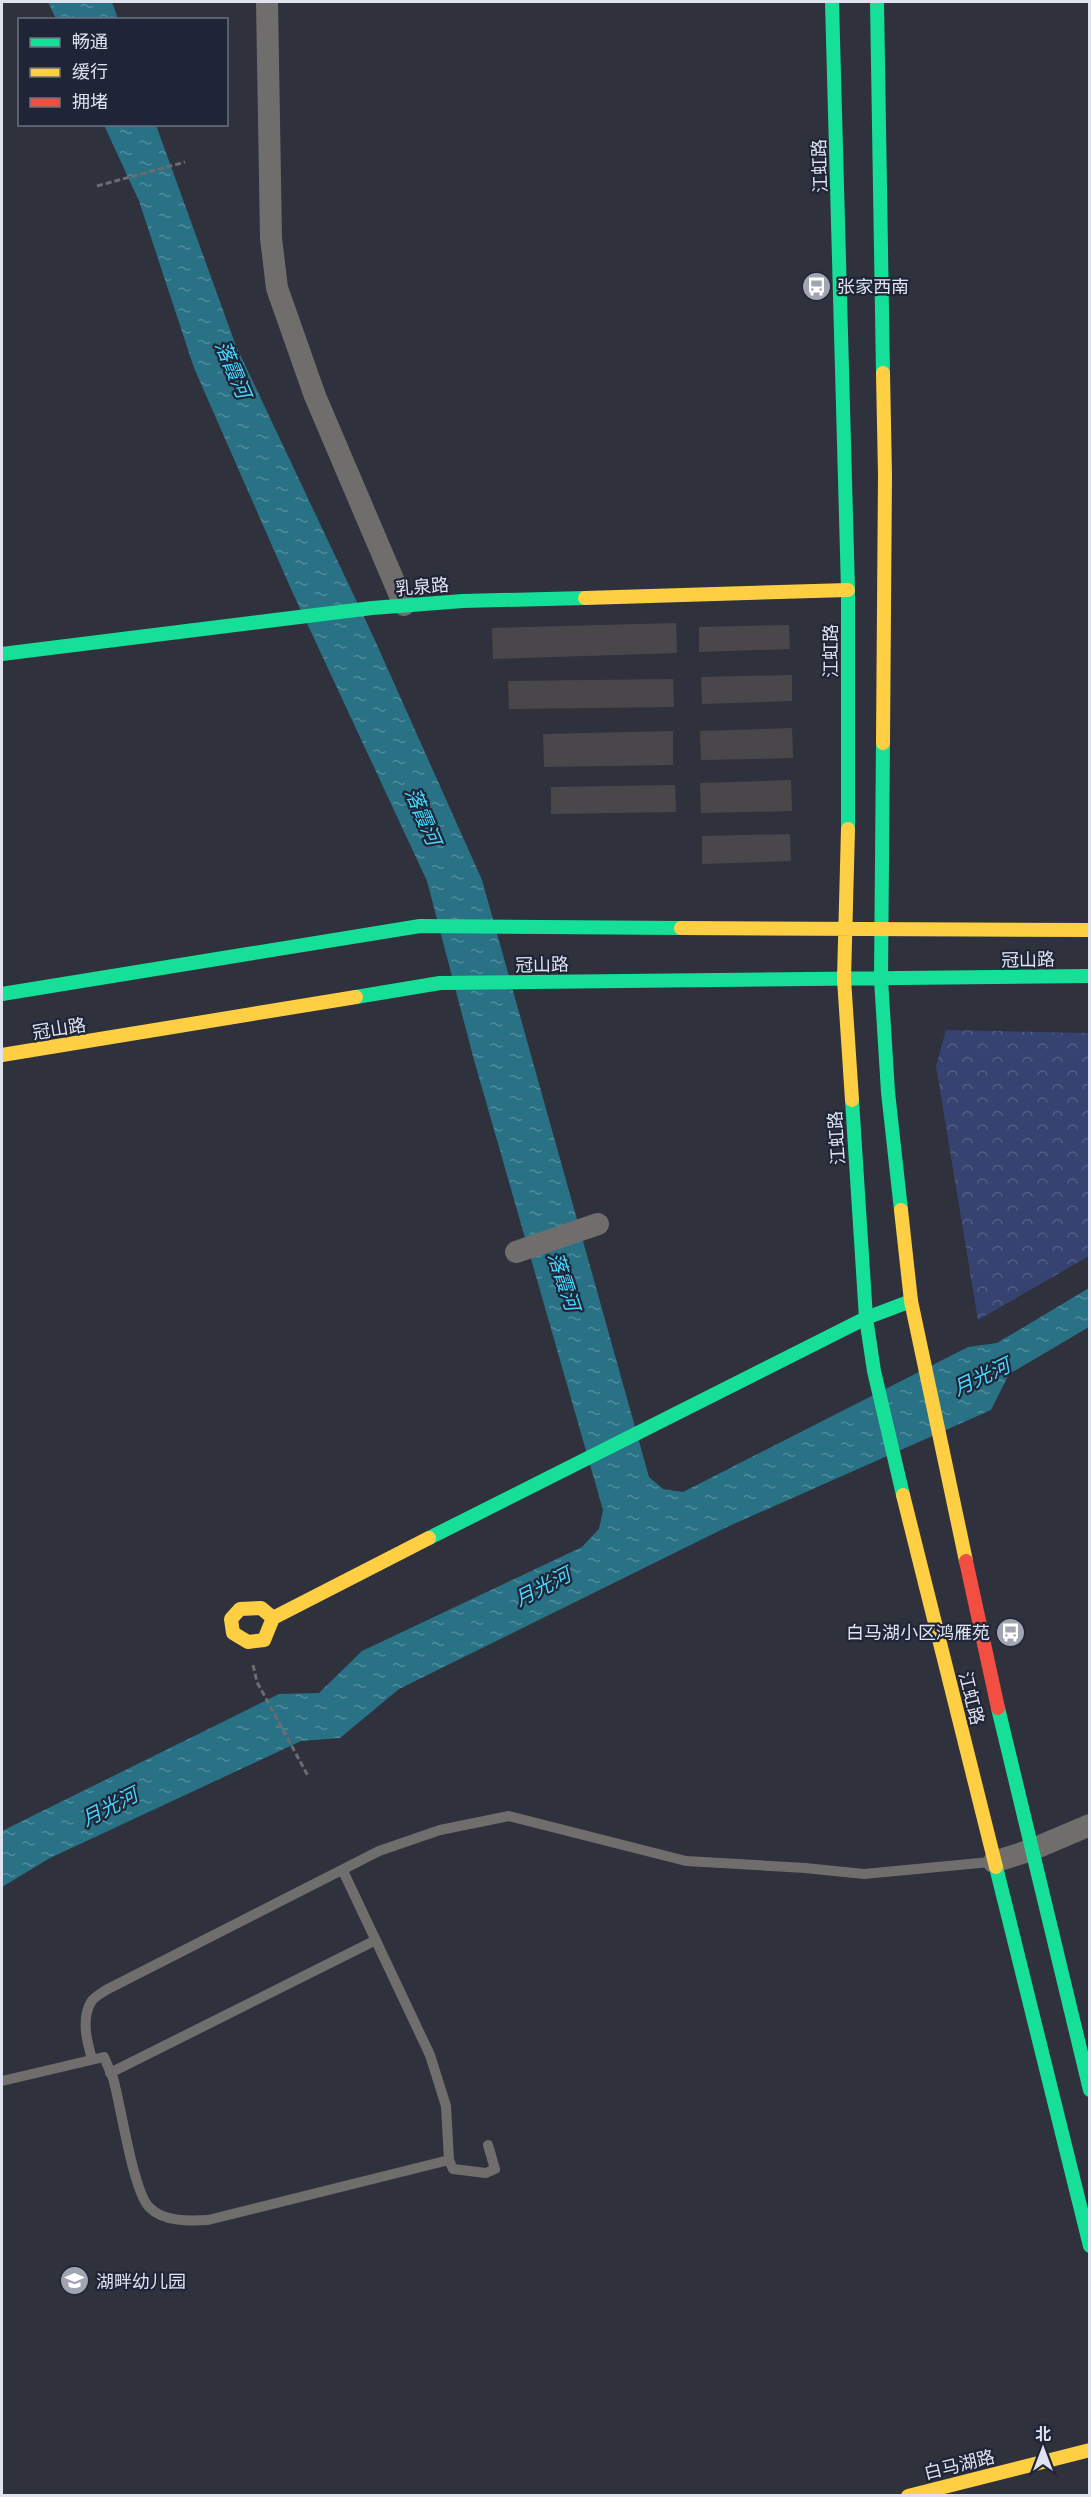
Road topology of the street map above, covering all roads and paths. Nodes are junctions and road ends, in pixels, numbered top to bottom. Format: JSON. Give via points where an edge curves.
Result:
{"nodes":[{"id":1,"x":267,"y":2,"type":"edge"},
{"id":2,"x":832,"y":2,"type":"edge"},
{"id":3,"x":877,"y":2,"type":"edge"},
{"id":4,"x":185,"y":162,"type":"dead end"},
{"id":5,"x":97,"y":186,"type":"dead end"},
{"id":6,"x":848,"y":590,"type":"junction"},
{"id":7,"x":404,"y":605,"type":"junction"},
{"id":8,"x":2,"y":654,"type":"edge"},
{"id":9,"x":846,"y":929,"type":"junction"},
{"id":10,"x":881,"y":929,"type":"junction"},
{"id":11,"x":1089,"y":930,"type":"edge"},
{"id":12,"x":1089,"y":976,"type":"edge"},
{"id":13,"x":844,"y":979,"type":"junction"},
{"id":14,"x":881,"y":979,"type":"junction"},
{"id":15,"x":2,"y":994,"type":"edge"},
{"id":16,"x":2,"y":1055,"type":"edge"},
{"id":17,"x":598,"y":1224,"type":"dead end"},
{"id":18,"x":516,"y":1251,"type":"dead end"},
{"id":19,"x":911,"y":1300,"type":"junction"},
{"id":20,"x":866,"y":1318,"type":"junction"},
{"id":21,"x":273,"y":1618,"type":"dead end"},
{"id":22,"x":257,"y":1682,"type":"dead end"},
{"id":23,"x":308,"y":1776,"type":"dead end"},
{"id":24,"x":1089,"y":1825,"type":"edge"},
{"id":25,"x":1032,"y":1850,"type":"junction"},
{"id":26,"x":994,"y":1862,"type":"junction"},
{"id":27,"x":343,"y":1871,"type":"junction"},
{"id":28,"x":376,"y":1940,"type":"junction"},
{"id":29,"x":92,"y":2059,"type":"junction"},
{"id":30,"x":110,"y":2073,"type":"junction"},
{"id":31,"x":2,"y":2081,"type":"edge"},
{"id":32,"x":1089,"y":2090,"type":"edge"},
{"id":33,"x":488,"y":2145,"type":"dead end"},
{"id":34,"x":449,"y":2160,"type":"junction"},
{"id":35,"x":1089,"y":2246,"type":"edge"},
{"id":36,"x":1089,"y":2450,"type":"edge"},
{"id":37,"x":908,"y":2496,"type":"edge"}],
"edges":[{"from":1,"to":7,"type":"street","via":[[271,238],[277,288],[315,396]]},
{"from":2,"to":6,"type":"main road","name":"江虹路"},
{"from":3,"to":10,"type":"main road","name":"江虹路","via":[[885,475]]},
{"from":4,"to":5,"type":"path"},
{"from":6,"to":7,"type":"main road","name":"乳泉路","via":[[463,600]]},
{"from":6,"to":9,"type":"main road","name":"江虹路"},
{"from":7,"to":8,"type":"main road","name":"乳泉路"},
{"from":9,"to":10,"type":"main road","name":"冠山路"},
{"from":9,"to":13,"type":"main road","name":"江虹路"},
{"from":9,"to":15,"type":"main road","name":"冠山路","via":[[420,926]]},
{"from":10,"to":11,"type":"main road","name":"冠山路"},
{"from":10,"to":14,"type":"main road","name":"江虹路"},
{"from":12,"to":14,"type":"main road","name":"冠山路"},
{"from":13,"to":14,"type":"main road","name":"冠山路"},
{"from":13,"to":16,"type":"main road","name":"冠山路","via":[[440,983]]},
{"from":13,"to":20,"type":"main road","name":"江虹路"},
{"from":14,"to":19,"type":"main road","name":"江虹路","via":[[888,1092]]},
{"from":17,"to":18,"type":"street"},
{"from":19,"to":20,"type":"main road"},
{"from":19,"to":25,"type":"main road","name":"江虹路","via":[[940,1447]]},
{"from":20,"to":21,"type":"main road"},
{"from":20,"to":26,"type":"main road","name":"江虹路","via":[[896,1467]]},
{"from":22,"to":23,"type":"path"},
{"from":24,"to":25,"type":"street"},
{"from":25,"to":26,"type":"street"},
{"from":25,"to":32,"type":"main road","name":"江虹路"},
{"from":26,"to":27,"type":"lane","via":[[864,1874],[686,1861],[509,1816],[440,1830],[379,1851]]},
{"from":26,"to":35,"type":"main road","name":"江虹路"},
{"from":27,"to":28,"type":"lane"},
{"from":27,"to":29,"type":"lane","via":[[91,2001],[86,2037]]},
{"from":28,"to":30,"type":"lane"},
{"from":28,"to":34,"type":"lane","via":[[430,2055],[446,2106]]},
{"from":29,"to":30,"type":"lane","via":[[104,2057]]},
{"from":29,"to":31,"type":"lane"},
{"from":30,"to":34,"type":"lane","via":[[139,2192],[150,2209],[170,2218],[208,2220]]},
{"from":33,"to":34,"type":"lane","via":[[495,2169],[486,2173],[453,2169]]},
{"from":36,"to":37,"type":"main road","name":"白马湖路"}]}
